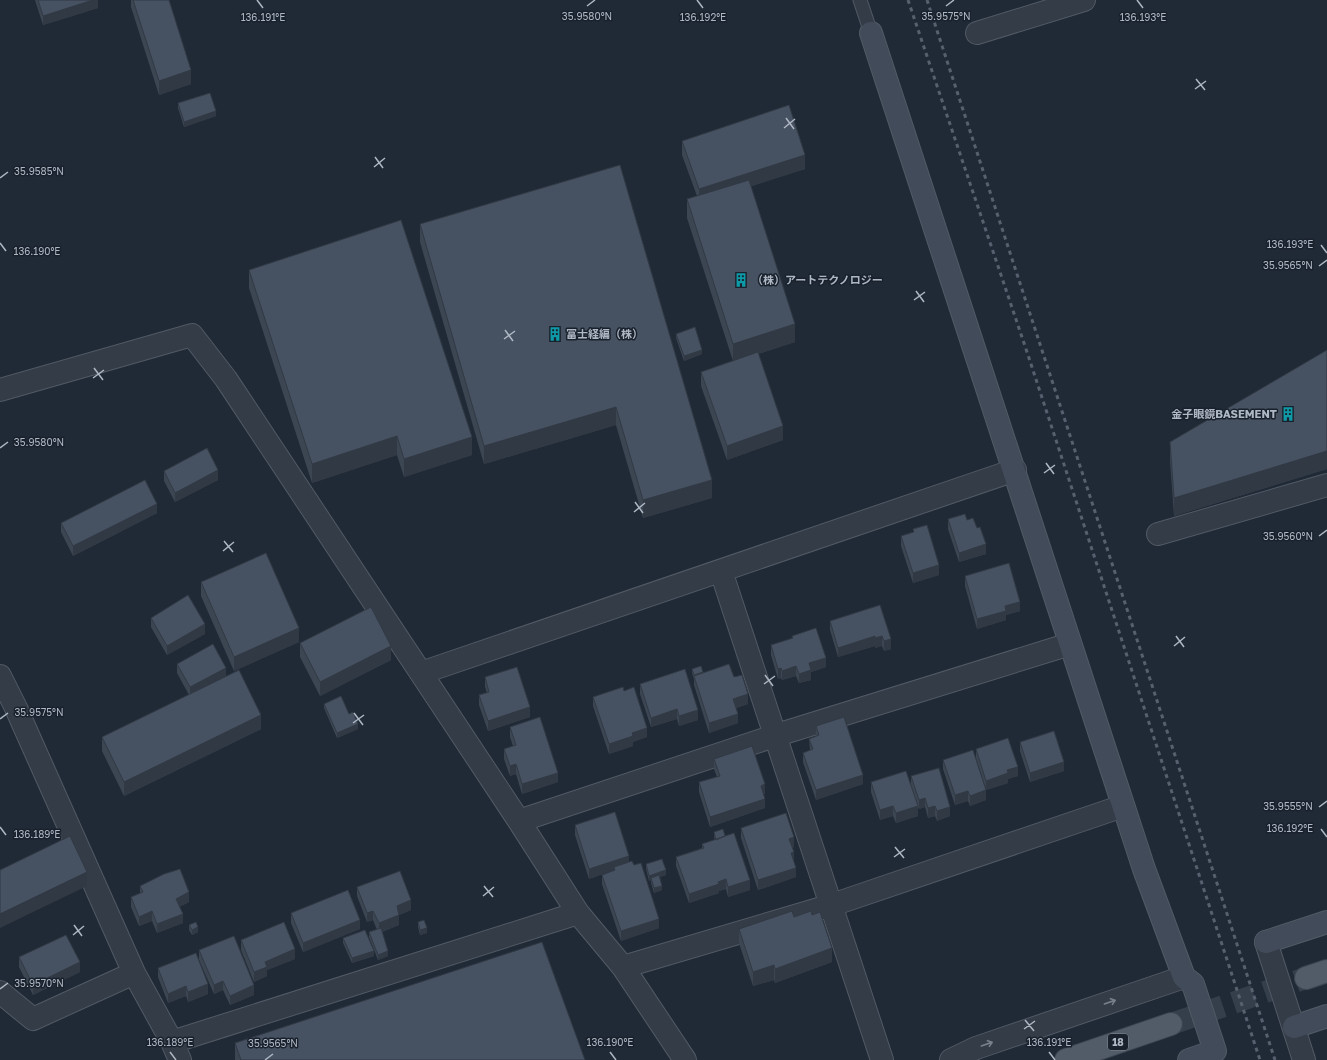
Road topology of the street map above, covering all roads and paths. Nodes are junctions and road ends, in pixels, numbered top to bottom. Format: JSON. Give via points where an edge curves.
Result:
{"nodes":[{"id":1,"x":860,"y":0,"type":"edge"},
{"id":2,"x":1084,"y":0,"type":"edge"},
{"id":3,"x":977,"y":33,"type":"dead end"},
{"id":4,"x":871,"y":34,"type":"joint"},
{"id":5,"x":0,"y":390,"type":"edge"},
{"id":6,"x":1015,"y":470,"type":"junction"},
{"id":7,"x":1327,"y":485,"type":"edge"},
{"id":8,"x":1158,"y":534,"type":"dead end"},
{"id":9,"x":722,"y":571,"type":"junction"},
{"id":10,"x":1070,"y":644,"type":"junction"},
{"id":11,"x":421,"y":673,"type":"junction"},
{"id":12,"x":0,"y":676,"type":"edge"},
{"id":13,"x":777,"y":736,"type":"junction"},
{"id":14,"x":1123,"y":806,"type":"junction"},
{"id":15,"x":519,"y":820,"type":"junction"},
{"id":16,"x":832,"y":905,"type":"junction"},
{"id":17,"x":578,"y":913,"type":"junction"},
{"id":18,"x":1327,"y":922,"type":"edge"},
{"id":19,"x":623,"y":967,"type":"junction"},
{"id":20,"x":1327,"y":971,"type":"edge"},
{"id":21,"x":134,"y":974,"type":"junction"},
{"id":22,"x":1184,"y":977,"type":"junction"},
{"id":23,"x":1306,"y":978,"type":"tunnel mouth"},
{"id":24,"x":0,"y":992,"type":"edge"},
{"id":25,"x":1327,"y":1016,"type":"edge"},
{"id":26,"x":1171,"y":1024,"type":"tunnel mouth"},
{"id":27,"x":1294,"y":1027,"type":"junction"},
{"id":28,"x":176,"y":1051,"type":"edge"},
{"id":29,"x":1217,"y":1056,"type":"edge"},
{"id":30,"x":685,"y":1060,"type":"edge"},
{"id":31,"x":882,"y":1060,"type":"edge"},
{"id":32,"x":952,"y":1060,"type":"edge"},
{"id":33,"x":1066,"y":1060,"type":"edge"},
{"id":34,"x":1189,"y":1060,"type":"edge"},
{"id":35,"x":1304,"y":1060,"type":"edge"}],
"edges":[{"from":1,"to":4,"type":"lane"},
{"from":2,"to":3,"type":"street"},
{"from":4,"to":6,"type":"street"},
{"from":5,"to":11,"type":"street","via":[[192,335],[230,386]]},
{"from":6,"to":9,"type":"street"},
{"from":6,"to":10,"type":"street"},
{"from":7,"to":8,"type":"street"},
{"from":9,"to":11,"type":"street"},
{"from":9,"to":13,"type":"street"},
{"from":10,"to":13,"type":"street"},
{"from":10,"to":14,"type":"street"},
{"from":11,"to":15,"type":"street"},
{"from":12,"to":21,"type":"street"},
{"from":13,"to":15,"type":"street"},
{"from":13,"to":16,"type":"street"},
{"from":14,"to":16,"type":"street"},
{"from":14,"to":22,"type":"street"},
{"from":15,"to":17,"type":"street"},
{"from":16,"to":19,"type":"street"},
{"from":16,"to":31,"type":"street"},
{"from":17,"to":19,"type":"street"},
{"from":17,"to":28,"type":"street"},
{"from":18,"to":27,"type":"street","via":[[1266,942]]},
{"from":19,"to":30,"type":"street"},
{"from":20,"to":23,"type":"main road"},
{"from":21,"to":24,"type":"street","via":[[33,1019]]},
{"from":21,"to":28,"type":"street"},
{"from":22,"to":29,"type":"street","via":[[1193,984]]},
{"from":32,"to":22,"type":"street","one_way":true,"via":[[976,1048]]},
{"from":25,"to":27,"type":"street"},
{"from":26,"to":33,"type":"main road","number":"18"},
{"from":27,"to":35,"type":"street"},
{"from":29,"to":34,"type":"street"}]}
